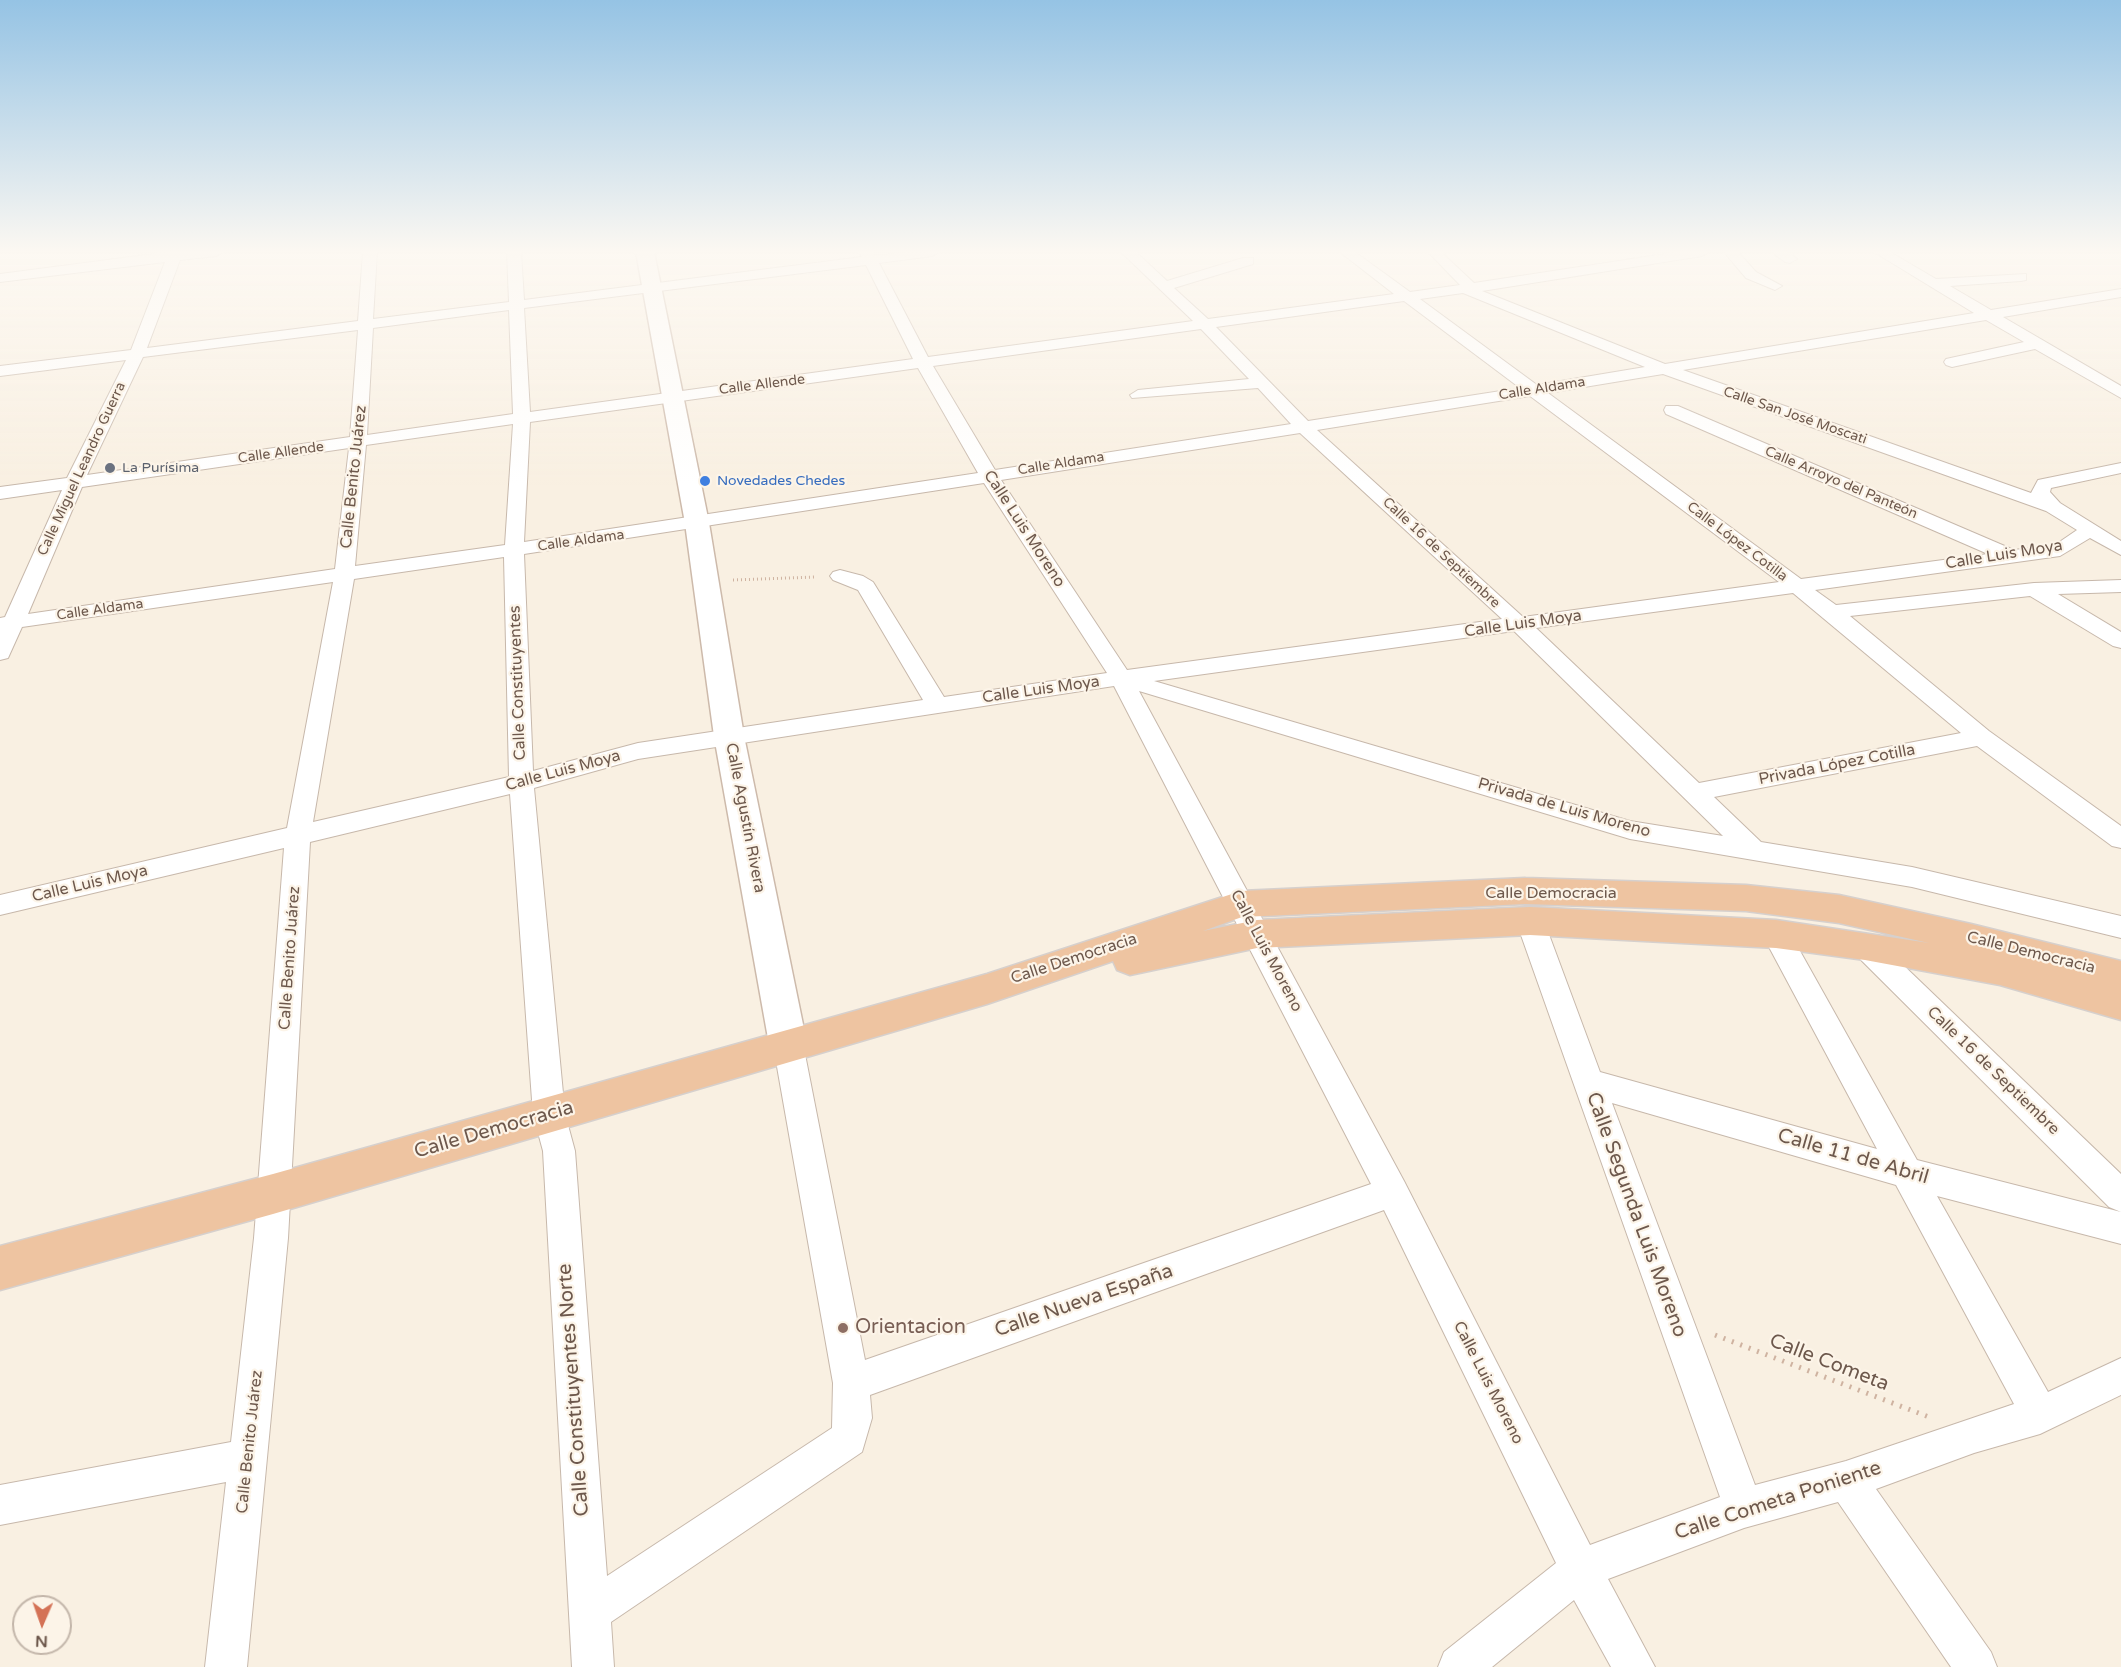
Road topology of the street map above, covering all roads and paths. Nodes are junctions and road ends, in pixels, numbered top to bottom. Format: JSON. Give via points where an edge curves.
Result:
{"nodes":[{"id":1,"x":146,"y":330,"type":"edge"},
{"id":2,"x":323,"y":330,"type":"edge"},
{"id":3,"x":368,"y":330,"type":"edge"},
{"id":4,"x":519,"y":330,"type":"edge"},
{"id":5,"x":661,"y":330,"type":"edge"},
{"id":6,"x":906,"y":330,"type":"edge"},
{"id":7,"x":1164,"y":330,"type":"edge"},
{"id":8,"x":1211,"y":330,"type":"edge"},
{"id":9,"x":1454,"y":330,"type":"edge"},
{"id":10,"x":1569,"y":330,"type":"edge"},
{"id":11,"x":1891,"y":330,"type":"edge"},
{"id":12,"x":2015,"y":330,"type":"edge"},
{"id":13,"x":2038,"y":344,"type":"junction"},
{"id":14,"x":137,"y":354,"type":"junction"},
{"id":15,"x":1952,"y":362,"type":"dead end"},
{"id":16,"x":924,"y":364,"type":"junction"},
{"id":17,"x":1664,"y":369,"type":"junction"},
{"id":18,"x":0,"y":371,"type":"edge"},
{"id":19,"x":1263,"y":382,"type":"junction"},
{"id":20,"x":1537,"y":390,"type":"junction"},
{"id":21,"x":2121,"y":393,"type":"edge"},
{"id":22,"x":1138,"y":395,"type":"dead end"},
{"id":23,"x":674,"y":396,"type":"junction"},
{"id":24,"x":1672,"y":410,"type":"dead end"},
{"id":25,"x":522,"y":418,"type":"junction"},
{"id":26,"x":1303,"y":426,"type":"junction"},
{"id":27,"x":358,"y":442,"type":"junction"},
{"id":28,"x":2121,"y":468,"type":"edge"},
{"id":29,"x":989,"y":476,"type":"junction"},
{"id":30,"x":74,"y":483,"type":"junction"},
{"id":31,"x":0,"y":493,"type":"edge"},
{"id":32,"x":2053,"y":507,"type":"junction"},
{"id":33,"x":697,"y":523,"type":"junction"},
{"id":34,"x":2090,"y":530,"type":"junction"},
{"id":35,"x":2121,"y":549,"type":"edge"},
{"id":36,"x":514,"y":550,"type":"junction"},
{"id":37,"x":2010,"y":556,"type":"junction"},
{"id":38,"x":344,"y":576,"type":"junction"},
{"id":39,"x":840,"y":576,"type":"joint"},
{"id":40,"x":706,"y":581,"type":"junction"},
{"id":41,"x":1794,"y":585,"type":"junction"},
{"id":42,"x":2121,"y":586,"type":"edge"},
{"id":43,"x":2034,"y":589,"type":"junction"},
{"id":44,"x":1832,"y":612,"type":"junction"},
{"id":45,"x":6,"y":623,"type":"edge"},
{"id":46,"x":1520,"y":625,"type":"junction"},
{"id":47,"x":2121,"y":641,"type":"edge"},
{"id":48,"x":0,"y":653,"type":"edge"},
{"id":49,"x":1121,"y":678,"type":"junction"},
{"id":50,"x":937,"y":705,"type":"junction"},
{"id":51,"x":729,"y":736,"type":"junction"},
{"id":52,"x":1981,"y":737,"type":"junction"},
{"id":53,"x":522,"y":783,"type":"junction"},
{"id":54,"x":1692,"y":793,"type":"junction"},
{"id":55,"x":2115,"y":826,"type":"edge"},
{"id":56,"x":298,"y":836,"type":"junction"},
{"id":57,"x":1755,"y":852,"type":"junction"},
{"id":58,"x":0,"y":905,"type":"edge"},
{"id":59,"x":1249,"y":919,"type":"junction"},
{"id":60,"x":1530,"y":921,"type":"junction"},
{"id":61,"x":2121,"y":927,"type":"edge"},
{"id":62,"x":1776,"y":934,"type":"junction"},
{"id":63,"x":1865,"y":946,"type":"junction"},
{"id":64,"x":2121,"y":976,"type":"edge"},
{"id":65,"x":2121,"y":1004,"type":"edge"},
{"id":66,"x":788,"y":1044,"type":"junction"},
{"id":67,"x":1587,"y":1082,"type":"junction"},
{"id":68,"x":549,"y":1114,"type":"junction"},
{"id":69,"x":1908,"y":1173,"type":"junction"},
{"id":70,"x":1392,"y":1192,"type":"junction"},
{"id":71,"x":273,"y":1194,"type":"junction"},
{"id":72,"x":2121,"y":1196,"type":"edge"},
{"id":73,"x":2121,"y":1228,"type":"edge"},
{"id":74,"x":0,"y":1268,"type":"edge"},
{"id":75,"x":1674,"y":1319,"type":"junction"},
{"id":76,"x":2121,"y":1376,"type":"edge"},
{"id":77,"x":851,"y":1383,"type":"junction"},
{"id":78,"x":2040,"y":1415,"type":"junction"},
{"id":79,"x":1974,"y":1434,"type":"junction"},
{"id":80,"x":249,"y":1458,"type":"junction"},
{"id":81,"x":1846,"y":1480,"type":"junction"},
{"id":82,"x":0,"y":1505,"type":"edge"},
{"id":83,"x":1744,"y":1508,"type":"junction"},
{"id":84,"x":1580,"y":1569,"type":"junction"},
{"id":85,"x":589,"y":1612,"type":"junction"},
{"id":86,"x":221,"y":1663,"type":"edge"},
{"id":87,"x":593,"y":1667,"type":"edge"},
{"id":88,"x":1459,"y":1667,"type":"edge"},
{"id":89,"x":1634,"y":1667,"type":"edge"},
{"id":90,"x":1976,"y":1667,"type":"edge"}],
"edges":[{"from":1,"to":14,"type":"street","name":"Calle Miguel Leandro Guerra"},
{"from":2,"to":14,"type":"street"},
{"from":3,"to":27,"type":"street","name":"Calle Benito Juárez"},
{"from":4,"to":25,"type":"street","name":"Calle Constituyentes"},
{"from":5,"to":23,"type":"main road","name":"Calle Agustín Rivera"},
{"from":6,"to":16,"type":"street","name":"Calle Luis Moreno"},
{"from":7,"to":16,"type":"street","name":"Calle Allende"},
{"from":8,"to":19,"type":"street","name":"Calle 16 de Septiembre"},
{"from":9,"to":20,"type":"street","name":"Calle López Cotilla"},
{"from":10,"to":17,"type":"street","name":"Calle San José Moscati"},
{"from":11,"to":17,"type":"street","name":"Calle Aldama"},
{"from":12,"to":13,"type":"street"},
{"from":13,"to":15,"type":"street"},
{"from":13,"to":21,"type":"street"},
{"from":14,"to":18,"type":"street"},
{"from":14,"to":30,"type":"street","name":"Calle Miguel Leandro Guerra"},
{"from":16,"to":23,"type":"street","name":"Calle Allende"},
{"from":16,"to":29,"type":"street","name":"Calle Luis Moreno"},
{"from":17,"to":20,"type":"street","name":"Calle Aldama"},
{"from":17,"to":32,"type":"street","name":"Calle San José Moscati"},
{"from":19,"to":22,"type":"street"},
{"from":19,"to":26,"type":"street","name":"Calle 16 de Septiembre"},
{"from":20,"to":26,"type":"street","name":"Calle Aldama"},
{"from":20,"to":41,"type":"street","name":"Calle López Cotilla"},
{"from":23,"to":25,"type":"street","name":"Calle Allende"},
{"from":23,"to":33,"type":"main road","name":"Calle Agustín Rivera"},
{"from":24,"to":37,"type":"street","name":"Calle Arroyo del Panteón"},
{"from":25,"to":27,"type":"street","name":"Calle Allende"},
{"from":25,"to":36,"type":"street","name":"Calle Constituyentes"},
{"from":26,"to":29,"type":"street","name":"Calle Aldama"},
{"from":26,"to":46,"type":"street","name":"Calle 16 de Septiembre"},
{"from":27,"to":30,"type":"street","name":"Calle Allende"},
{"from":27,"to":38,"type":"street","name":"Calle Benito Juárez"},
{"from":28,"to":32,"type":"street","via":[[2044,484],[2040,493]]},
{"from":29,"to":33,"type":"street","name":"Calle Aldama"},
{"from":29,"to":49,"type":"street","name":"Calle Luis Moreno"},
{"from":30,"to":31,"type":"street","name":"Calle Allende"},
{"from":30,"to":45,"type":"street","name":"Calle Miguel Leandro Guerra"},
{"from":32,"to":34,"type":"street","name":"Calle San José Moscati"},
{"from":33,"to":36,"type":"street","name":"Calle Aldama"},
{"from":33,"to":40,"type":"main road","name":"Calle Agustín Rivera"},
{"from":34,"to":35,"type":"street","name":"Calle San José Moscati"},
{"from":34,"to":37,"type":"street","name":"Calle Luis Moya","via":[[2060,549]]},
{"from":36,"to":38,"type":"street","name":"Calle Aldama"},
{"from":36,"to":53,"type":"street","name":"Calle Constituyentes"},
{"from":37,"to":41,"type":"street","name":"Calle Luis Moya"},
{"from":38,"to":45,"type":"street","name":"Calle Aldama"},
{"from":38,"to":56,"type":"street","name":"Calle Benito Juárez"},
{"from":39,"to":40,"type":"path"},
{"from":39,"to":50,"type":"street","via":[[866,586]]},
{"from":40,"to":51,"type":"main road","name":"Calle Agustín Rivera"},
{"from":41,"to":44,"type":"street","name":"Calle López Cotilla"},
{"from":41,"to":46,"type":"street","name":"Calle Luis Moya"},
{"from":42,"to":43,"type":"street"},
{"from":43,"to":44,"type":"street"},
{"from":43,"to":47,"type":"street"},
{"from":44,"to":52,"type":"street","name":"Calle López Cotilla"},
{"from":45,"to":48,"type":"street","name":"Calle Miguel Leandro Guerra"},
{"from":46,"to":49,"type":"street","name":"Calle Luis Moya"},
{"from":46,"to":54,"type":"street","name":"Calle 16 de Septiembre"},
{"from":49,"to":50,"type":"street","name":"Calle Luis Moya"},
{"from":49,"to":57,"type":"street","name":"Privada de Luis Moreno","via":[[1630,830]]},
{"from":49,"to":59,"type":"street","name":"Calle Luis Moreno"},
{"from":50,"to":51,"type":"street","name":"Calle Luis Moya"},
{"from":51,"to":53,"type":"street","name":"Calle Luis Moya","via":[[638,751]]},
{"from":51,"to":66,"type":"main road","name":"Calle Agustín Rivera"},
{"from":52,"to":54,"type":"street","name":"Privada López Cotilla"},
{"from":52,"to":55,"type":"street","name":"Calle López Cotilla"},
{"from":53,"to":56,"type":"street","name":"Calle Luis Moya"},
{"from":53,"to":68,"type":"street","name":"Calle Constituyentes"},
{"from":54,"to":57,"type":"street","name":"Calle 16 de Septiembre"},
{"from":56,"to":58,"type":"street","name":"Calle Luis Moya"},
{"from":56,"to":71,"type":"street","name":"Calle Benito Juárez"},
{"from":57,"to":61,"type":"street","name":"Privada de Luis Moreno","via":[[1912,877]]},
{"from":59,"to":60,"type":"highway","name":"Calle Democracia"},
{"from":59,"to":64,"type":"highway","name":"Calle Democracia","via":[[1525,891],[1746,898],[1839,909]]},
{"from":59,"to":66,"type":"highway","name":"Calle Democracia"},
{"from":59,"to":70,"type":"street","name":"Calle Luis Moreno"},
{"from":60,"to":62,"type":"highway","name":"Calle Democracia"},
{"from":60,"to":67,"type":"street","name":"Calle Segunda Luis Moreno"},
{"from":62,"to":63,"type":"highway","name":"Calle Democracia"},
{"from":62,"to":69,"type":"street"},
{"from":63,"to":65,"type":"highway","name":"Calle Democracia","via":[[2000,970]]},
{"from":63,"to":72,"type":"street","name":"Calle 16 de Septiembre"},
{"from":66,"to":68,"type":"highway","name":"Calle Democracia"},
{"from":66,"to":77,"type":"street","name":"Calle Agustín Rivera"},
{"from":67,"to":69,"type":"street","name":"Calle 11 de Abril"},
{"from":67,"to":75,"type":"street","name":"Calle Segunda Luis Moreno"},
{"from":68,"to":71,"type":"highway","name":"Calle Democracia"},
{"from":68,"to":85,"type":"street","name":"Calle Constituyentes Norte","via":[[558,1150]]},
{"from":69,"to":73,"type":"street","name":"Calle 11 de Abril"},
{"from":69,"to":78,"type":"street"},
{"from":70,"to":77,"type":"street","name":"Calle Nueva España"},
{"from":70,"to":84,"type":"street","name":"Calle Luis Moreno"},
{"from":71,"to":74,"type":"highway","name":"Calle Democracia"},
{"from":71,"to":80,"type":"street","name":"Calle Benito Juárez"},
{"from":75,"to":79,"type":"path","name":"Calle Cometa"},
{"from":75,"to":83,"type":"street","name":"Calle Segunda Luis Moreno"},
{"from":76,"to":78,"type":"street","name":"Calle Cometa Poniente"},
{"from":77,"to":85,"type":"street","via":[[853,1418],[849,1439]]},
{"from":78,"to":79,"type":"street","name":"Calle Cometa Poniente"},
{"from":79,"to":81,"type":"street","name":"Calle Cometa Poniente"},
{"from":80,"to":82,"type":"street"},
{"from":80,"to":86,"type":"street","name":"Calle Benito Juárez"},
{"from":81,"to":83,"type":"street","name":"Calle Cometa Poniente"},
{"from":81,"to":90,"type":"street"},
{"from":83,"to":84,"type":"street","name":"Calle Cometa Poniente"},
{"from":84,"to":88,"type":"street","name":"Calle Cometa Poniente"},
{"from":84,"to":89,"type":"street","name":"Calle Luis Moreno"},
{"from":85,"to":87,"type":"street","name":"Calle Constituyentes Norte"}]}
